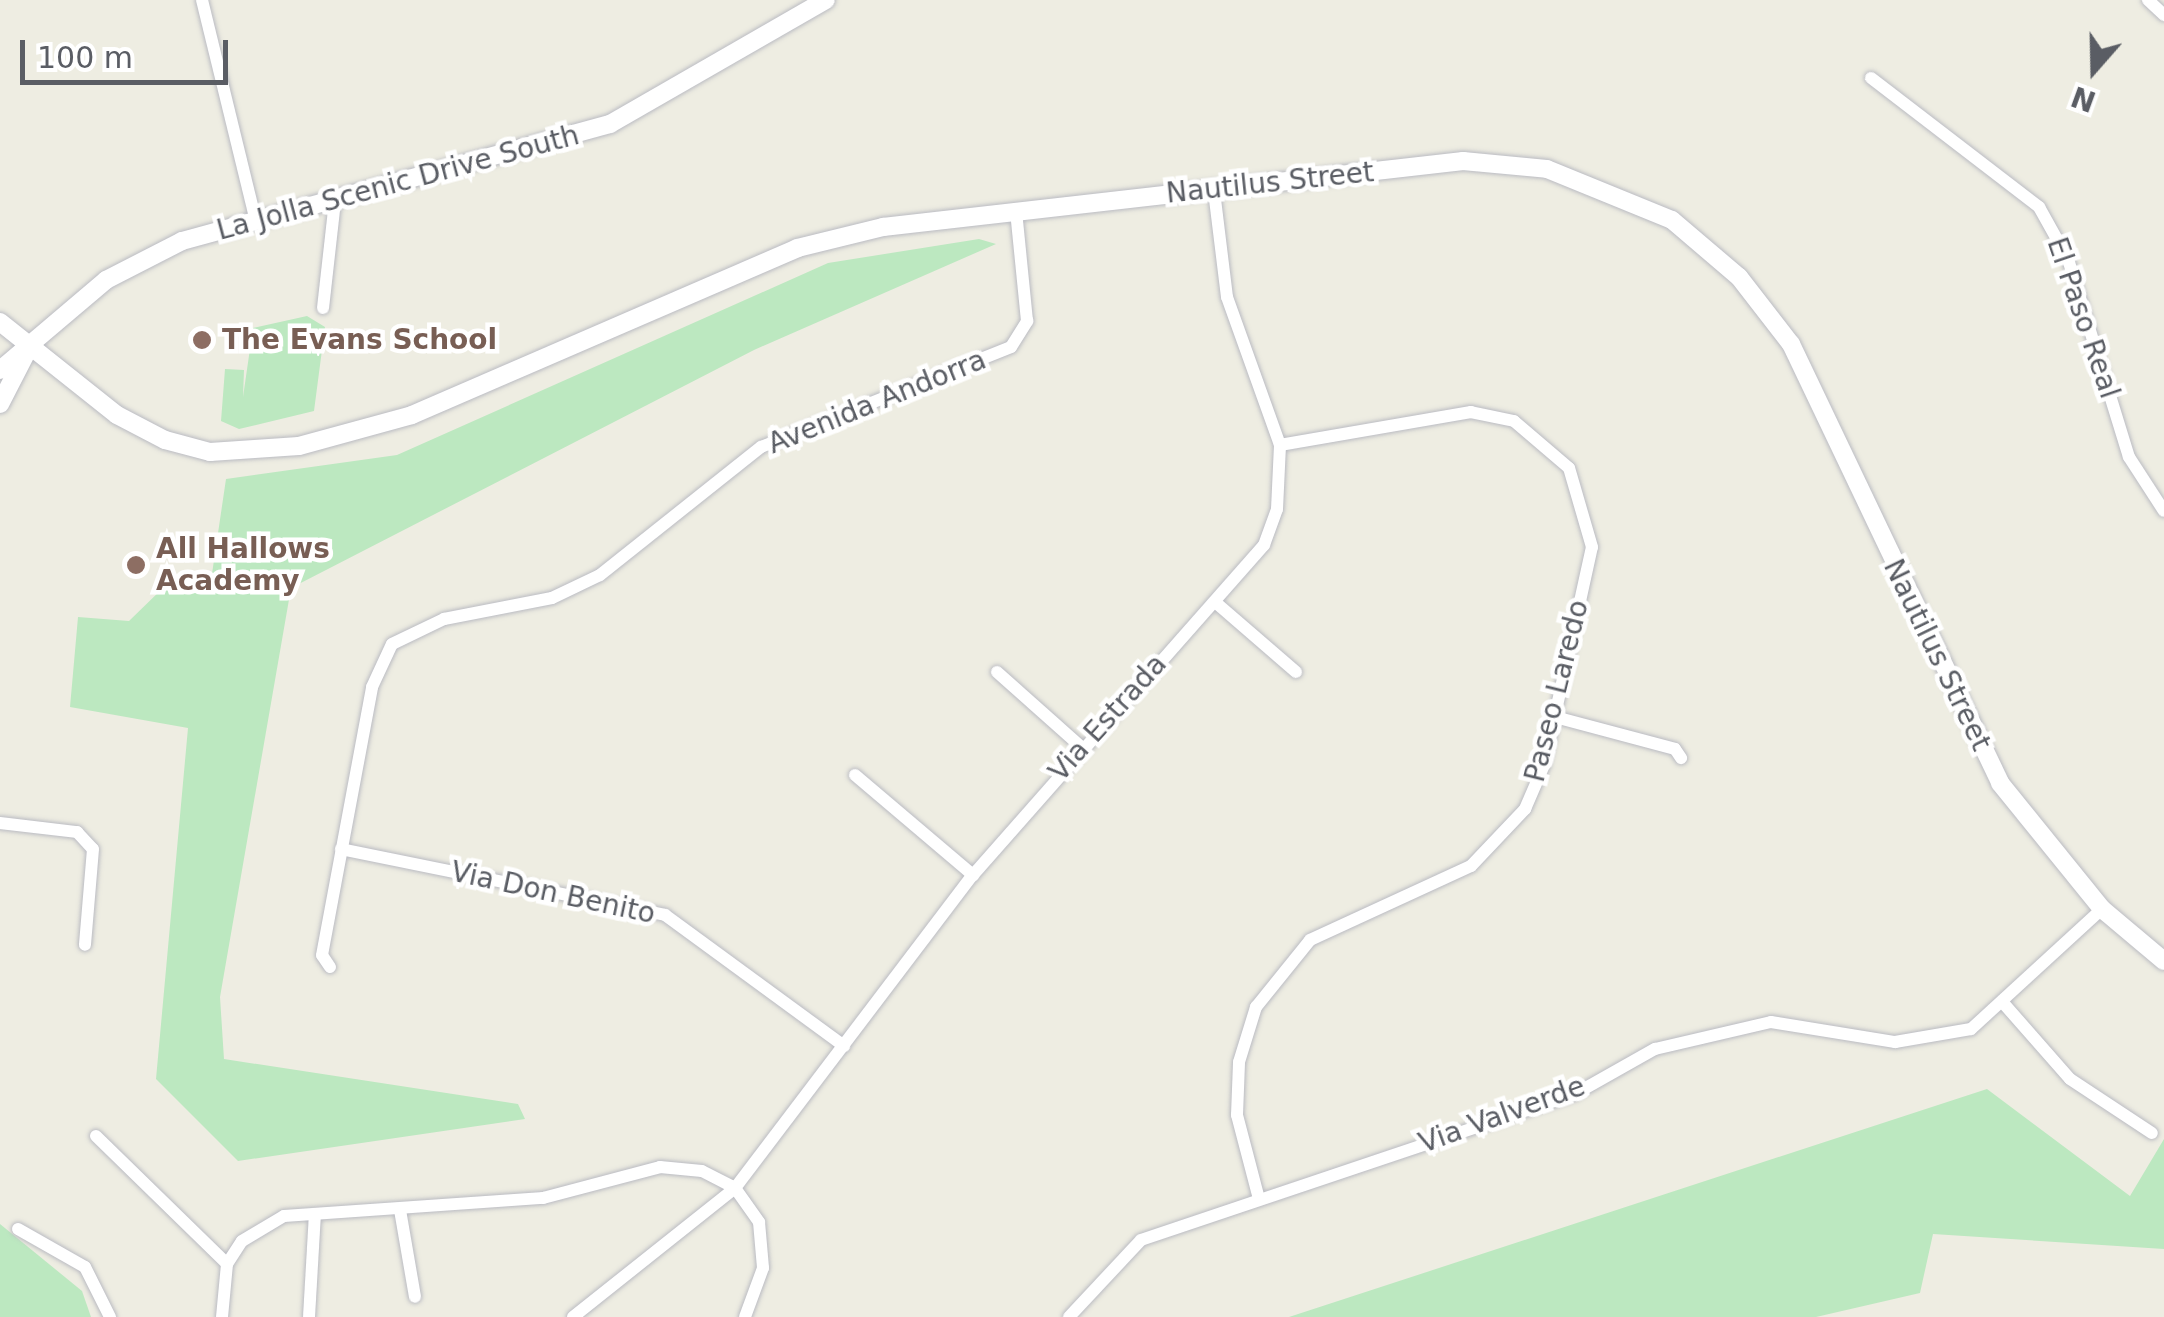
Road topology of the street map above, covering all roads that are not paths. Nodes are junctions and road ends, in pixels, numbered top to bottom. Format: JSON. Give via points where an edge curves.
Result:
{"nodes":[{"id":1,"x":202,"y":0,"type":"edge"},
{"id":2,"x":826,"y":0,"type":"edge"},
{"id":3,"x":2148,"y":0,"type":"edge"},
{"id":4,"x":2164,"y":15,"type":"edge"},
{"id":5,"x":1872,"y":78,"type":"dead end"},
{"id":6,"x":1214,"y":191,"type":"junction"},
{"id":7,"x":335,"y":201,"type":"junction"},
{"id":8,"x":1016,"y":210,"type":"junction"},
{"id":9,"x":256,"y":222,"type":"junction"},
{"id":10,"x":323,"y":308,"type":"dead end"},
{"id":11,"x":0,"y":322,"type":"edge"},
{"id":12,"x":30,"y":346,"type":"junction"},
{"id":13,"x":0,"y":370,"type":"edge"},
{"id":14,"x":0,"y":404,"type":"edge"},
{"id":15,"x":1280,"y":445,"type":"junction"},
{"id":16,"x":2164,"y":512,"type":"edge"},
{"id":17,"x":1215,"y":602,"type":"junction"},
{"id":18,"x":998,"y":672,"type":"dead end"},
{"id":19,"x":1296,"y":672,"type":"dead end"},
{"id":20,"x":1555,"y":717,"type":"junction"},
{"id":21,"x":1080,"y":746,"type":"junction"},
{"id":22,"x":1681,"y":758,"type":"dead end"},
{"id":23,"x":856,"y":775,"type":"dead end"},
{"id":24,"x":0,"y":824,"type":"edge"},
{"id":25,"x":342,"y":850,"type":"junction"},
{"id":26,"x":972,"y":875,"type":"junction"},
{"id":27,"x":2102,"y":909,"type":"junction"},
{"id":28,"x":85,"y":945,"type":"dead end"},
{"id":29,"x":2164,"y":961,"type":"edge"},
{"id":30,"x":330,"y":968,"type":"dead end"},
{"id":31,"x":2005,"y":1005,"type":"junction"},
{"id":32,"x":844,"y":1046,"type":"junction"},
{"id":33,"x":2152,"y":1133,"type":"dead end"},
{"id":34,"x":96,"y":1136,"type":"dead end"},
{"id":35,"x":735,"y":1188,"type":"junction"},
{"id":36,"x":1259,"y":1200,"type":"junction"},
{"id":37,"x":400,"y":1210,"type":"junction"},
{"id":38,"x":315,"y":1214,"type":"junction"},
{"id":39,"x":18,"y":1229,"type":"dead end"},
{"id":40,"x":227,"y":1264,"type":"junction"},
{"id":41,"x":415,"y":1297,"type":"dead end"},
{"id":42,"x":110,"y":1317,"type":"edge"},
{"id":43,"x":222,"y":1317,"type":"edge"},
{"id":44,"x":309,"y":1317,"type":"edge"},
{"id":45,"x":573,"y":1317,"type":"edge"},
{"id":46,"x":745,"y":1317,"type":"edge"},
{"id":47,"x":1069,"y":1317,"type":"edge"}],
"edges":[{"from":1,"to":9,"type":"street"},
{"from":2,"to":7,"type":"main road","name":"La Jolla Scenic Drive South","via":[[610,124]]},
{"from":3,"to":4,"type":"street"},
{"from":5,"to":16,"type":"street","name":"El Paso Real","via":[[2039,207],[2068,259],[2129,457]]},
{"from":6,"to":8,"type":"main road","name":"Nautilus Street"},
{"from":6,"to":15,"type":"street","name":"Via Estrada","via":[[1227,297]]},
{"from":6,"to":27,"type":"main road","name":"Nautilus Street","via":[[1462,160],[1517,164],[1672,220],[1739,277],[1790,344],[2000,783]]},
{"from":7,"to":9,"type":"main road","name":"La Jolla Scenic Drive South"},
{"from":7,"to":10,"type":"street"},
{"from":8,"to":12,"type":"main road","name":"Nautilus Street","via":[[797,248],[412,415],[300,446],[210,452],[166,440],[117,415]]},
{"from":8,"to":25,"type":"street","name":"Avenida Andorra","via":[[1027,320],[1011,348],[760,447],[600,574],[552,598],[444,619],[392,644],[372,687]]},
{"from":9,"to":12,"type":"main road","name":"La Jolla Scenic Drive South","via":[[136,262]]},
{"from":11,"to":12,"type":"main road","name":"Nautilus Street"},
{"from":12,"to":13,"type":"main road","name":"La Jolla Scenic Drive South"},
{"from":12,"to":14,"type":"main road","name":"La Jolla Scenic Drive South"},
{"from":15,"to":17,"type":"street","name":"Via Estrada","via":[[1277,509],[1264,545]]},
{"from":15,"to":20,"type":"street","name":"Paseo Laredo","via":[[1471,412],[1514,421],[1550,446],[1592,525]]},
{"from":17,"to":19,"type":"street"},
{"from":17,"to":21,"type":"street","name":"Via Estrada"},
{"from":18,"to":21,"type":"street"},
{"from":20,"to":22,"type":"street","via":[[1675,749]]},
{"from":20,"to":36,"type":"street","name":"Paseo Laredo","via":[[1531,794],[1502,838],[1470,866],[1310,940],[1266,989],[1239,1062],[1238,1098]]},
{"from":21,"to":26,"type":"street","name":"Via Estrada"},
{"from":23,"to":26,"type":"street"},
{"from":24,"to":28,"type":"street","via":[[76,832],[92,849]]},
{"from":25,"to":30,"type":"street","name":"Avenida Andorra","via":[[322,955]]},
{"from":25,"to":32,"type":"street","name":"Via Don Benito","via":[[665,916]]},
{"from":26,"to":32,"type":"street","name":"Via Estrada"},
{"from":27,"to":29,"type":"main road","name":"Nautilus Street"},
{"from":27,"to":31,"type":"street","name":"Via Valverde"},
{"from":31,"to":33,"type":"street","via":[[2070,1079]]},
{"from":31,"to":36,"type":"street","name":"Via Valverde","via":[[1971,1029],[1922,1042],[1770,1022],[1655,1048],[1575,1094]]},
{"from":32,"to":35,"type":"street","name":"Via Estrada"},
{"from":34,"to":40,"type":"street"},
{"from":35,"to":37,"type":"street","via":[[702,1171],[660,1167],[543,1198]]},
{"from":35,"to":45,"type":"street","name":"Via Estrada"},
{"from":35,"to":46,"type":"street","via":[[759,1222],[763,1268]]},
{"from":36,"to":47,"type":"street","name":"Via Valverde","via":[[1141,1240],[1114,1259]]},
{"from":37,"to":38,"type":"street"},
{"from":37,"to":41,"type":"street"},
{"from":38,"to":40,"type":"street","via":[[259,1227]]},
{"from":38,"to":44,"type":"street"},
{"from":39,"to":42,"type":"street","via":[[85,1267]]},
{"from":40,"to":43,"type":"street"}]}
